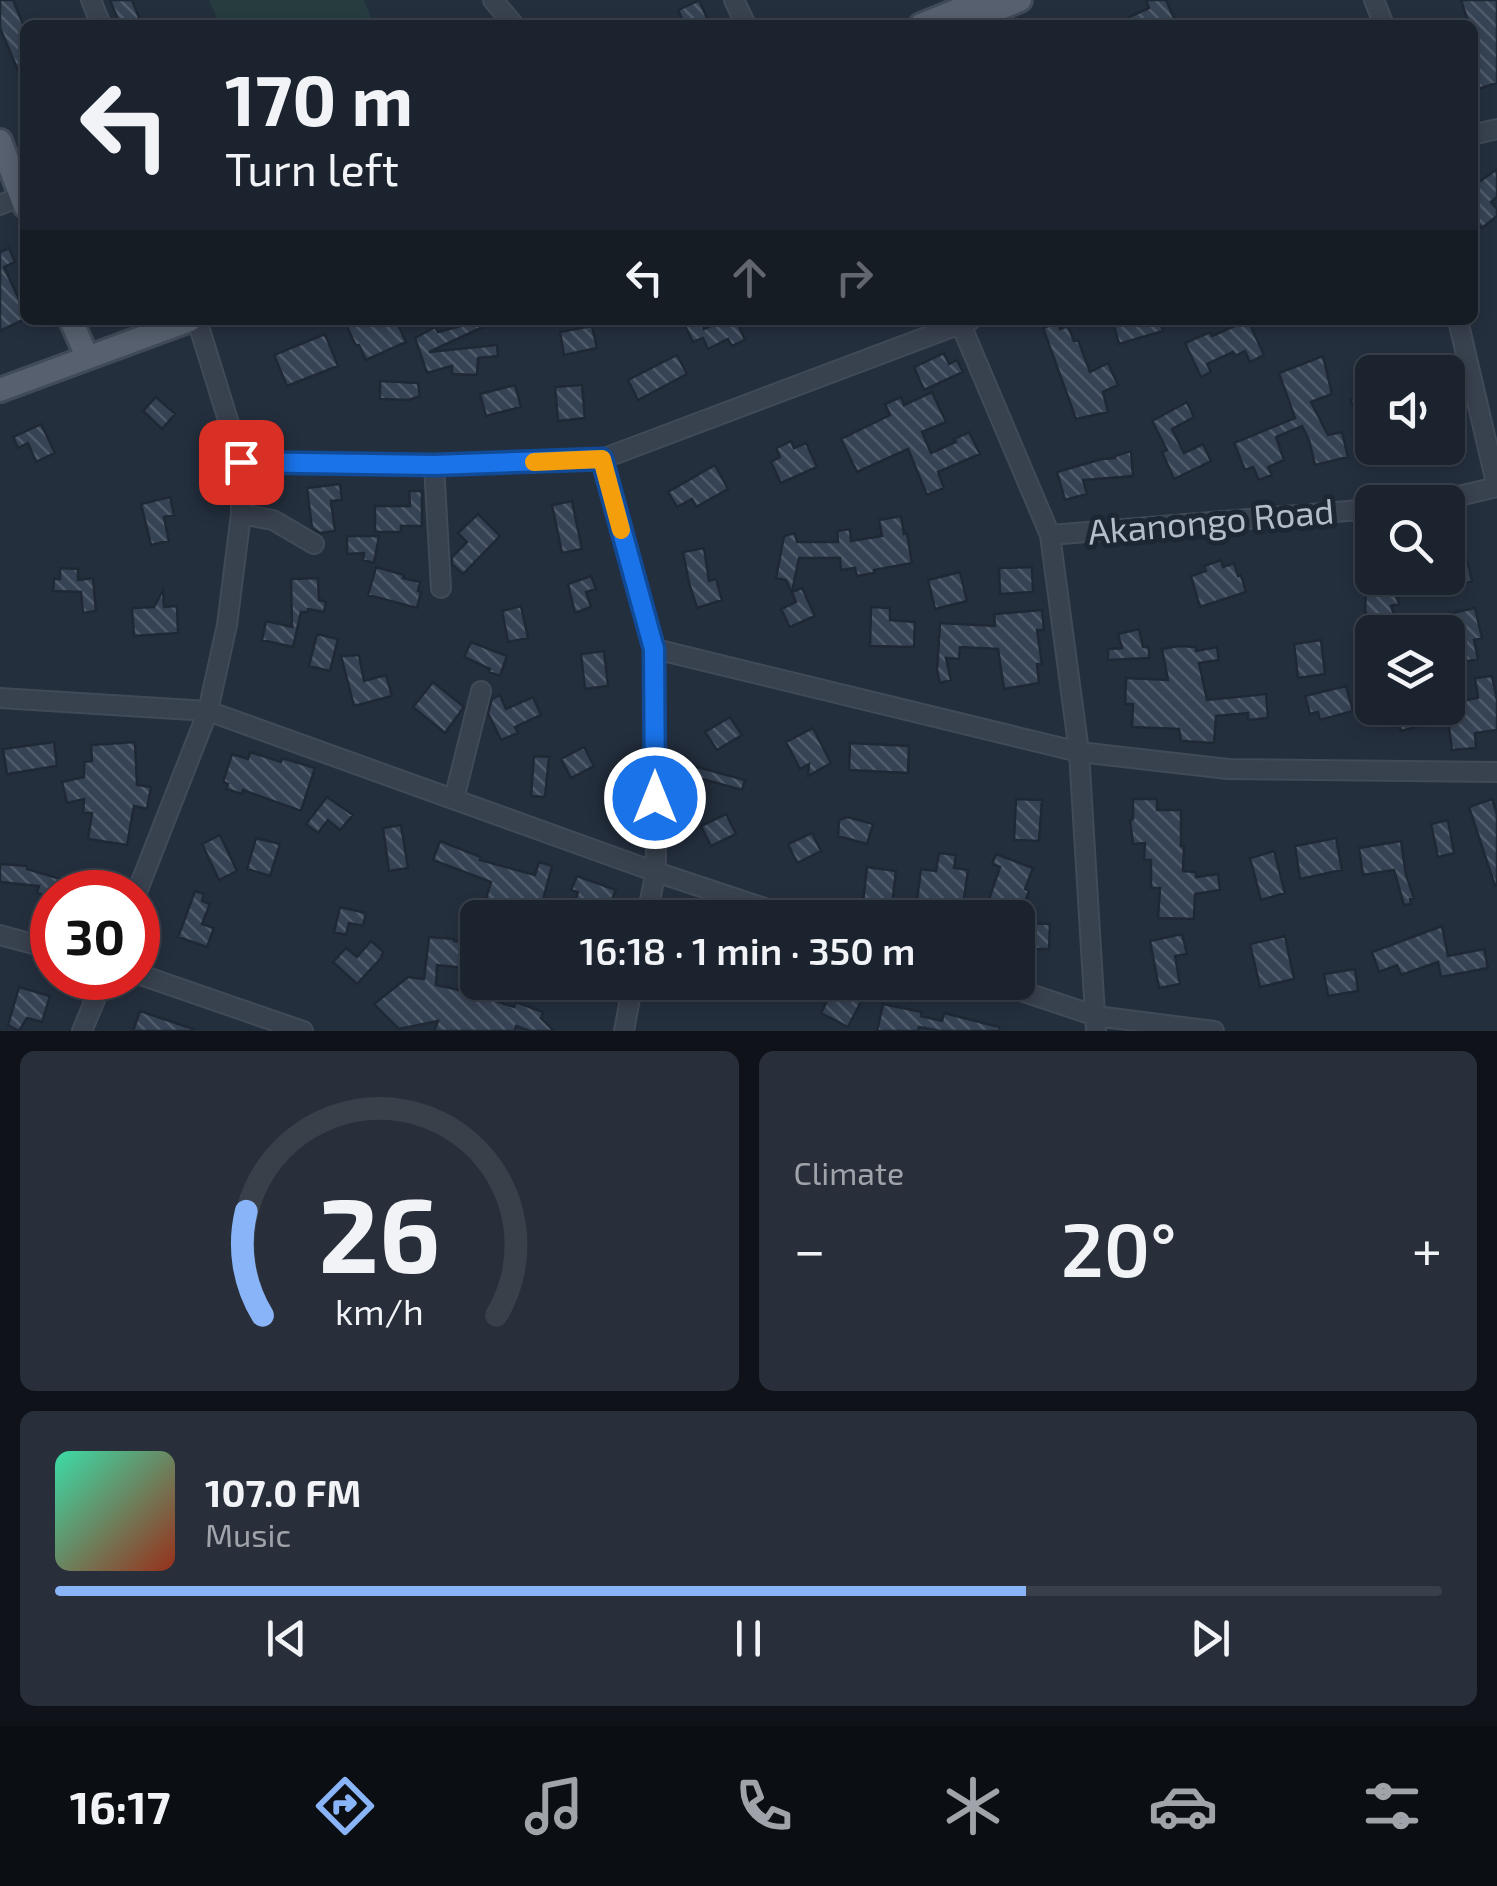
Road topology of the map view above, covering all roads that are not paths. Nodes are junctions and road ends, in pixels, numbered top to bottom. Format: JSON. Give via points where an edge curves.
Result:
{"nodes":[{"id":1,"x":493,"y":0,"type":"edge"},
{"id":2,"x":983,"y":0,"type":"edge"},
{"id":3,"x":1020,"y":0,"type":"edge"},
{"id":4,"x":510,"y":20,"type":"edge"},
{"id":5,"x":933,"y":20,"type":"edge"},
{"id":6,"x":970,"y":20,"type":"edge"},
{"id":7,"x":0,"y":141,"type":"edge"},
{"id":8,"x":18,"y":197,"type":"edge"},
{"id":9,"x":74,"y":325,"type":"edge"},
{"id":10,"x":138,"y":325,"type":"edge"},
{"id":11,"x":173,"y":325,"type":"edge"},
{"id":12,"x":200,"y":325,"type":"edge"},
{"id":13,"x":954,"y":325,"type":"edge"},
{"id":14,"x":966,"y":325,"type":"edge"},
{"id":15,"x":1459,"y":325,"type":"edge"},
{"id":16,"x":84,"y":351,"type":"junction"},
{"id":17,"x":0,"y":374,"type":"edge"},
{"id":18,"x":0,"y":390,"type":"edge"},
{"id":19,"x":602,"y":459,"type":"junction"},
{"id":20,"x":241,"y":462,"type":"junction"},
{"id":21,"x":434,"y":465,"type":"junction"},
{"id":22,"x":1497,"y":486,"type":"edge"},
{"id":23,"x":1465,"y":494,"type":"edge"},
{"id":24,"x":1355,"y":511,"type":"edge"},
{"id":25,"x":241,"y":514,"type":"junction"},
{"id":26,"x":1050,"y":535,"type":"junction"},
{"id":27,"x":314,"y":544,"type":"dead end"},
{"id":28,"x":441,"y":588,"type":"dead end"},
{"id":29,"x":654,"y":649,"type":"junction"},
{"id":30,"x":481,"y":691,"type":"dead end"},
{"id":31,"x":0,"y":698,"type":"edge"},
{"id":32,"x":208,"y":711,"type":"junction"},
{"id":33,"x":1079,"y":752,"type":"junction"},
{"id":34,"x":1497,"y":772,"type":"edge"},
{"id":35,"x":454,"y":799,"type":"junction"},
{"id":36,"x":146,"y":870,"type":"edge"},
{"id":37,"x":656,"y":872,"type":"junction"},
{"id":38,"x":650,"y":900,"type":"edge"},
{"id":39,"x":741,"y":900,"type":"edge"},
{"id":40,"x":0,"y":935,"type":"edge"},
{"id":41,"x":30,"y":943,"type":"edge"},
{"id":42,"x":160,"y":982,"type":"edge"},
{"id":43,"x":1035,"y":999,"type":"edge"},
{"id":44,"x":95,"y":1000,"type":"edge"},
{"id":45,"x":630,"y":1000,"type":"edge"},
{"id":46,"x":1096,"y":1024,"type":"edge"},
{"id":47,"x":82,"y":1031,"type":"edge"},
{"id":48,"x":303,"y":1031,"type":"edge"},
{"id":49,"x":624,"y":1031,"type":"edge"},
{"id":50,"x":1214,"y":1031,"type":"edge"}],
"edges":[{"from":1,"to":4,"type":"street"},
{"from":2,"to":5,"type":"main road"},
{"from":3,"to":6,"type":"main road"},
{"from":7,"to":8,"type":"main road"},
{"from":9,"to":16,"type":"main road"},
{"from":10,"to":16,"type":"main road"},
{"from":11,"to":16,"type":"main road"},
{"from":12,"to":20,"type":"street"},
{"from":13,"to":19,"type":"street"},
{"from":14,"to":26,"type":"street"},
{"from":15,"to":22,"type":"street"},
{"from":16,"to":17,"type":"main road"},
{"from":16,"to":18,"type":"main road"},
{"from":19,"to":21,"type":"street"},
{"from":19,"to":29,"type":"street"},
{"from":20,"to":21,"type":"street"},
{"from":20,"to":25,"type":"street"},
{"from":21,"to":28,"type":"street"},
{"from":22,"to":23,"type":"street"},
{"from":24,"to":26,"type":"street","name":"Akanongo Road"},
{"from":25,"to":27,"type":"street","via":[[272,520]]},
{"from":25,"to":32,"type":"street"},
{"from":26,"to":33,"type":"street"},
{"from":29,"to":33,"type":"street"},
{"from":29,"to":37,"type":"street"},
{"from":30,"to":35,"type":"street"},
{"from":31,"to":32,"type":"street"},
{"from":32,"to":35,"type":"street"},
{"from":32,"to":36,"type":"street"},
{"from":33,"to":34,"type":"street","via":[[1228,769]]},
{"from":33,"to":46,"type":"street"},
{"from":35,"to":37,"type":"street"},
{"from":37,"to":38,"type":"street"},
{"from":37,"to":39,"type":"street"},
{"from":40,"to":41,"type":"street"},
{"from":42,"to":48,"type":"street"},
{"from":43,"to":46,"type":"street"},
{"from":44,"to":47,"type":"street"},
{"from":45,"to":49,"type":"street"},
{"from":46,"to":50,"type":"street"}]}
